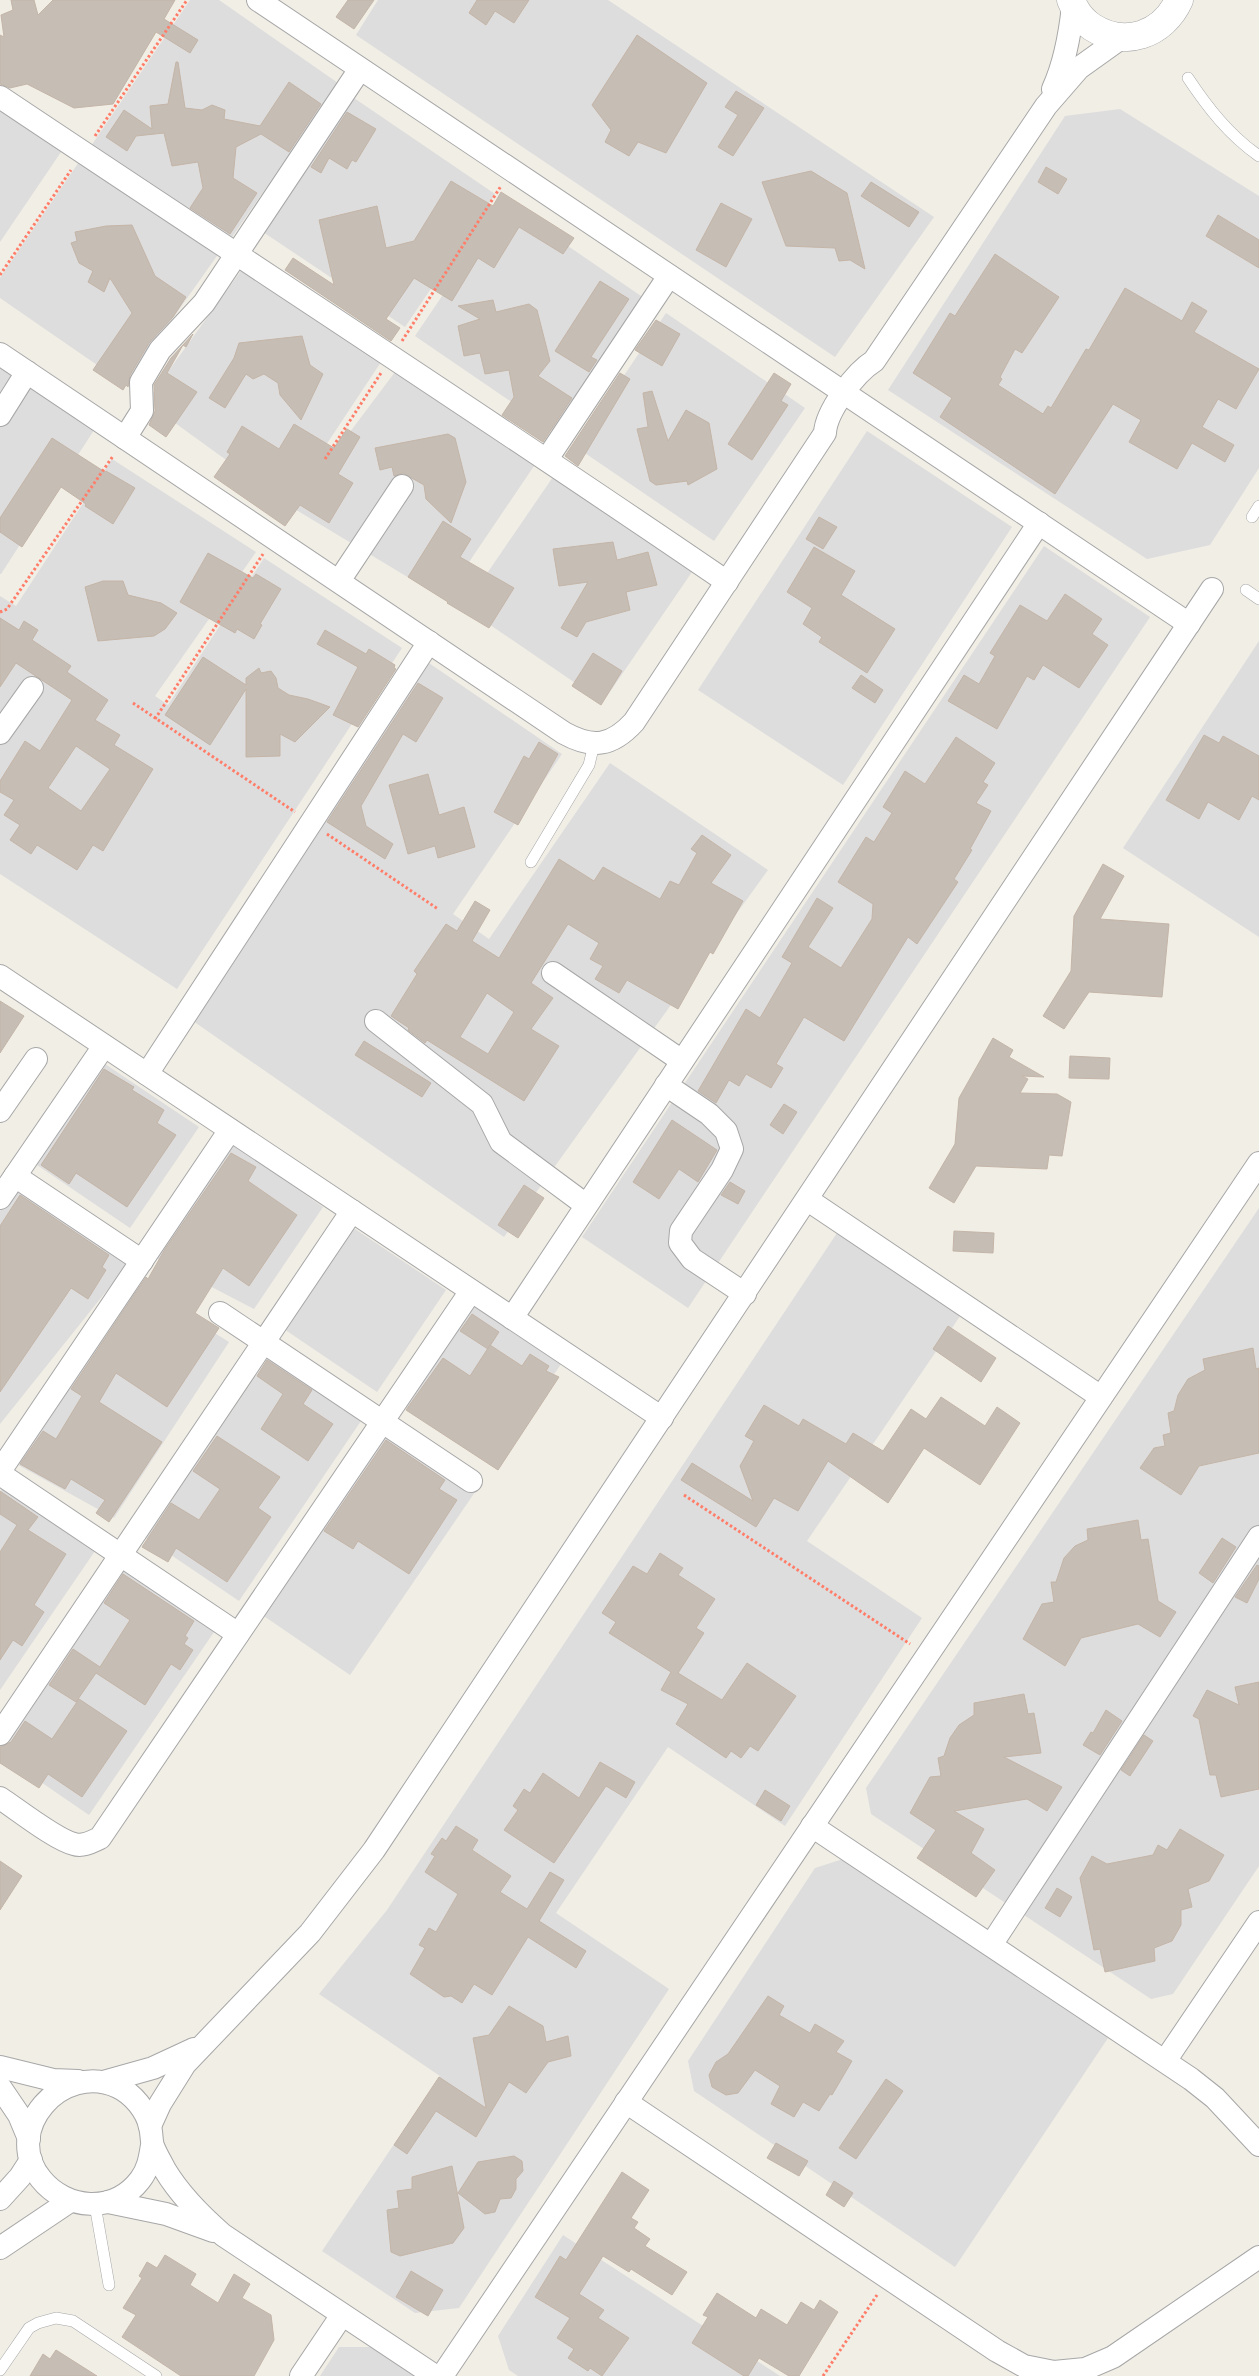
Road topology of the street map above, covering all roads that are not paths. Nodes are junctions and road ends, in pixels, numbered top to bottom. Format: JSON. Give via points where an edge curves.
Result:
{"nodes":[{"id":1,"x":258,"y":0,"type":"edge"},
{"id":2,"x":1179,"y":0,"type":"edge"},
{"id":3,"x":1072,"y":3,"type":"edge"},
{"id":4,"x":1121,"y":38,"type":"junction"},
{"id":5,"x":360,"y":69,"type":"junction"},
{"id":6,"x":1188,"y":78,"type":"dead end"},
{"id":7,"x":0,"y":97,"type":"edge"},
{"id":8,"x":1046,"y":106,"type":"junction"},
{"id":9,"x":1259,"y":156,"type":"edge"},
{"id":10,"x":236,"y":255,"type":"junction"},
{"id":11,"x":669,"y":276,"type":"junction"},
{"id":12,"x":0,"y":354,"type":"edge"},
{"id":13,"x":27,"y":372,"type":"junction"},
{"id":14,"x":850,"y":397,"type":"junction"},
{"id":15,"x":0,"y":415,"type":"edge"},
{"id":16,"x":126,"y":438,"type":"junction"},
{"id":17,"x":547,"y":459,"type":"junction"},
{"id":18,"x":402,"y":486,"type":"dead end"},
{"id":19,"x":1259,"y":506,"type":"edge"},
{"id":20,"x":1252,"y":517,"type":"dead end"},
{"id":21,"x":1038,"y":524,"type":"junction"},
{"id":22,"x":339,"y":581,"type":"junction"},
{"id":23,"x":726,"y":582,"type":"junction"},
{"id":24,"x":1212,"y":589,"type":"dead end"},
{"id":25,"x":1246,"y":590,"type":"dead end"},
{"id":26,"x":1259,"y":599,"type":"edge"},
{"id":27,"x":1189,"y":624,"type":"junction"},
{"id":28,"x":429,"y":642,"type":"junction"},
{"id":29,"x":32,"y":688,"type":"dead end"},
{"id":30,"x":0,"y":734,"type":"edge"},
{"id":31,"x":594,"y":744,"type":"junction"},
{"id":32,"x":531,"y":862,"type":"dead end"},
{"id":33,"x":554,"y":973,"type":"dead end"},
{"id":34,"x":0,"y":976,"type":"edge"},
{"id":35,"x":376,"y":1021,"type":"dead end"},
{"id":36,"x":104,"y":1046,"type":"junction"},
{"id":37,"x":36,"y":1058,"type":"dead end"},
{"id":38,"x":682,"y":1061,"type":"junction"},
{"id":39,"x":147,"y":1074,"type":"junction"},
{"id":40,"x":666,"y":1085,"type":"junction"},
{"id":41,"x":0,"y":1111,"type":"edge"},
{"id":42,"x":230,"y":1130,"type":"junction"},
{"id":43,"x":1259,"y":1163,"type":"edge"},
{"id":44,"x":15,"y":1176,"type":"junction"},
{"id":45,"x":0,"y":1198,"type":"edge"},
{"id":46,"x":808,"y":1200,"type":"junction"},
{"id":47,"x":586,"y":1205,"type":"junction"},
{"id":48,"x":352,"y":1211,"type":"junction"},
{"id":49,"x":142,"y":1261,"type":"junction"},
{"id":50,"x":471,"y":1291,"type":"junction"},
{"id":51,"x":745,"y":1294,"type":"junction"},
{"id":52,"x":220,"y":1313,"type":"dead end"},
{"id":53,"x":512,"y":1318,"type":"junction"},
{"id":54,"x":264,"y":1342,"type":"junction"},
{"id":55,"x":1101,"y":1397,"type":"junction"},
{"id":56,"x":662,"y":1418,"type":"junction"},
{"id":57,"x":382,"y":1422,"type":"junction"},
{"id":58,"x":0,"y":1472,"type":"edge"},
{"id":59,"x":471,"y":1481,"type":"dead end"},
{"id":60,"x":1259,"y":1537,"type":"edge"},
{"id":61,"x":121,"y":1554,"type":"junction"},
{"id":62,"x":238,"y":1634,"type":"junction"},
{"id":63,"x":0,"y":1734,"type":"edge"},
{"id":64,"x":0,"y":1798,"type":"edge"},
{"id":65,"x":812,"y":1826,"type":"junction"},
{"id":66,"x":1259,"y":1922,"type":"edge"},
{"id":67,"x":991,"y":1945,"type":"junction"},
{"id":68,"x":200,"y":2046,"type":"junction"},
{"id":69,"x":1165,"y":2061,"type":"junction"},
{"id":70,"x":0,"y":2067,"type":"edge"},
{"id":71,"x":92,"y":2082,"type":"junction"},
{"id":72,"x":0,"y":2087,"type":"edge"},
{"id":73,"x":626,"y":2102,"type":"junction"},
{"id":74,"x":151,"y":2136,"type":"junction"},
{"id":75,"x":1259,"y":2145,"type":"edge"},
{"id":76,"x":30,"y":2149,"type":"junction"},
{"id":77,"x":0,"y":2199,"type":"edge"},
{"id":78,"x":70,"y":2201,"type":"junction"},
{"id":79,"x":101,"y":2203,"type":"junction"},
{"id":80,"x":223,"y":2235,"type":"junction"},
{"id":81,"x":0,"y":2248,"type":"edge"},
{"id":82,"x":1259,"y":2257,"type":"edge"},
{"id":83,"x":109,"y":2284,"type":"dead end"},
{"id":84,"x":342,"y":2314,"type":"junction"},
{"id":85,"x":0,"y":2370,"type":"edge"},
{"id":86,"x":156,"y":2376,"type":"edge"},
{"id":87,"x":301,"y":2376,"type":"edge"},
{"id":88,"x":435,"y":2376,"type":"edge"},
{"id":89,"x":442,"y":2376,"type":"edge"}],
"edges":[{"from":1,"to":5,"type":"street"},
{"from":2,"to":4,"type":"street","via":[[1165,22],[1152,32]]},
{"from":3,"to":4,"type":"street","via":[[1085,22],[1102,33]]},
{"from":3,"to":8,"type":"street","via":[[1064,57]]},
{"from":4,"to":8,"type":"street","via":[[1079,68]]},
{"from":5,"to":10,"type":"street"},
{"from":5,"to":11,"type":"street"},
{"from":6,"to":9,"type":"lane","via":[[1212,113],[1242,144]]},
{"from":7,"to":10,"type":"street"},
{"from":8,"to":14,"type":"street","via":[[874,361],[871,378]]},
{"from":10,"to":16,"type":"street","via":[[196,313],[160,350],[141,382],[142,411]]},
{"from":10,"to":17,"type":"street"},
{"from":11,"to":14,"type":"street"},
{"from":11,"to":17,"type":"street"},
{"from":12,"to":13,"type":"street"},
{"from":13,"to":15,"type":"street"},
{"from":13,"to":16,"type":"street"},
{"from":14,"to":21,"type":"street"},
{"from":14,"to":23,"type":"street","via":[[838,425],[825,433]]},
{"from":16,"to":22,"type":"street"},
{"from":17,"to":23,"type":"street"},
{"from":18,"to":22,"type":"street"},
{"from":19,"to":20,"type":"lane"},
{"from":21,"to":27,"type":"street"},
{"from":21,"to":38,"type":"street"},
{"from":22,"to":28,"type":"street"},
{"from":23,"to":31,"type":"street","via":[[634,722],[623,734]]},
{"from":24,"to":27,"type":"street"},
{"from":25,"to":26,"type":"lane"},
{"from":27,"to":46,"type":"street"},
{"from":28,"to":31,"type":"street","via":[[564,733],[578,741]]},
{"from":28,"to":39,"type":"street"},
{"from":29,"to":30,"type":"street"},
{"from":31,"to":32,"type":"lane","via":[[589,765]]},
{"from":33,"to":38,"type":"street"},
{"from":34,"to":36,"type":"street"},
{"from":35,"to":47,"type":"street","via":[[482,1104],[501,1142]]},
{"from":36,"to":39,"type":"street"},
{"from":36,"to":44,"type":"street"},
{"from":37,"to":41,"type":"street"},
{"from":38,"to":40,"type":"street"},
{"from":39,"to":42,"type":"street"},
{"from":40,"to":47,"type":"street"},
{"from":40,"to":51,"type":"street","via":[[709,1114],[726,1131],[732,1149],[722,1170],[681,1231],[680,1243],[692,1259]]},
{"from":42,"to":48,"type":"street"},
{"from":42,"to":49,"type":"street"},
{"from":43,"to":55,"type":"street"},
{"from":44,"to":45,"type":"street"},
{"from":44,"to":49,"type":"street"},
{"from":46,"to":51,"type":"street"},
{"from":46,"to":55,"type":"street"},
{"from":47,"to":53,"type":"street"},
{"from":48,"to":50,"type":"street"},
{"from":48,"to":54,"type":"street"},
{"from":49,"to":58,"type":"street"},
{"from":50,"to":53,"type":"street"},
{"from":50,"to":57,"type":"street"},
{"from":51,"to":56,"type":"street"},
{"from":52,"to":54,"type":"street"},
{"from":53,"to":56,"type":"street"},
{"from":54,"to":57,"type":"street"},
{"from":54,"to":61,"type":"street"},
{"from":55,"to":65,"type":"street"},
{"from":56,"to":68,"type":"street","via":[[369,1858],[310,1933]]},
{"from":57,"to":59,"type":"street"},
{"from":57,"to":62,"type":"street"},
{"from":58,"to":61,"type":"street"},
{"from":60,"to":67,"type":"street"},
{"from":61,"to":62,"type":"street"},
{"from":61,"to":63,"type":"street"},
{"from":62,"to":64,"type":"street","via":[[100,1838],[88,1844],[74,1845]]},
{"from":65,"to":67,"type":"street"},
{"from":65,"to":73,"type":"street"},
{"from":66,"to":69,"type":"street"},
{"from":67,"to":69,"type":"street"},
{"from":68,"to":71,"type":"street","via":[[153,2068]]},
{"from":68,"to":74,"type":"street","via":[[171,2084]]},
{"from":69,"to":75,"type":"street","via":[[1215,2098]]},
{"from":70,"to":71,"type":"street","via":[[53,2080]]},
{"from":71,"to":74,"type":"street","via":[[119,2088],[133,2097],[143,2110]]},
{"from":71,"to":76,"type":"street","via":[[62,2088],[46,2101],[34,2119]]},
{"from":72,"to":76,"type":"street","via":[[19,2116]]},
{"from":73,"to":82,"type":"street","via":[[1024,2366],[1054,2372],[1085,2369],[1113,2357]]},
{"from":73,"to":89,"type":"street"},
{"from":74,"to":79,"type":"street","via":[[149,2164],[139,2181],[125,2194]]},
{"from":74,"to":80,"type":"street","via":[[166,2170],[182,2194]]},
{"from":76,"to":77,"type":"street","via":[[20,2177]]},
{"from":76,"to":78,"type":"street","via":[[40,2178],[53,2192]]},
{"from":78,"to":79,"type":"street"},
{"from":78,"to":81,"type":"street"},
{"from":79,"to":80,"type":"street","via":[[166,2214]]},
{"from":79,"to":83,"type":"lane"},
{"from":80,"to":84,"type":"street"},
{"from":84,"to":87,"type":"street"},
{"from":84,"to":88,"type":"street"},
{"from":85,"to":86,"type":"lane","via":[[29,2328],[38,2322],[56,2318],[73,2322]]}]}
